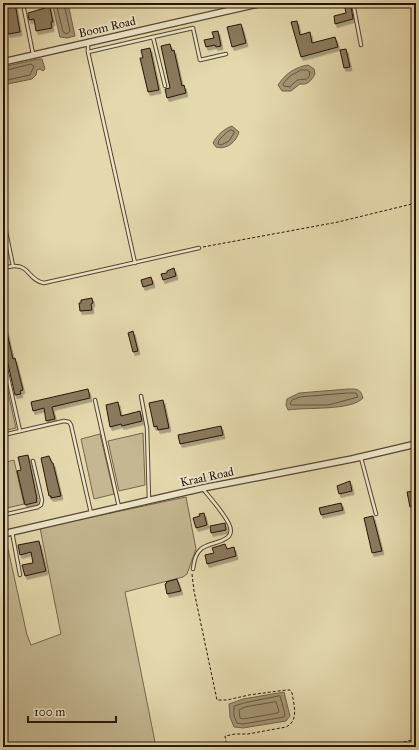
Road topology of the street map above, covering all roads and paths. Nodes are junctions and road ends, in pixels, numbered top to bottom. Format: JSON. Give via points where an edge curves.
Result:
{"nodes":[{"id":1,"x":262,"y":3,"type":"edge"},
{"id":2,"x":353,"y":3,"type":"edge"},
{"id":3,"x":24,"y":9,"type":"dead end"},
{"id":4,"x":153,"y":37,"type":"junction"},
{"id":5,"x":88,"y":42,"type":"junction"},
{"id":6,"x":361,"y":45,"type":"dead end"},
{"id":7,"x":88,"y":52,"type":"junction"},
{"id":8,"x":226,"y":54,"type":"dead end"},
{"id":9,"x":33,"y":55,"type":"junction"},
{"id":10,"x":3,"y":62,"type":"edge"},
{"id":11,"x":165,"y":86,"type":"dead end"},
{"id":12,"x":416,"y":203,"type":"edge"},
{"id":13,"x":3,"y":217,"type":"edge"},
{"id":14,"x":199,"y":248,"type":"joint"},
{"id":15,"x":135,"y":263,"type":"junction"},
{"id":16,"x":13,"y":266,"type":"junction"},
{"id":17,"x":3,"y":268,"type":"edge"},
{"id":18,"x":3,"y":355,"type":"edge"},
{"id":19,"x":141,"y":396,"type":"dead end"},
{"id":20,"x":95,"y":400,"type":"dead end"},
{"id":21,"x":20,"y":431,"type":"junction"},
{"id":22,"x":3,"y":435,"type":"edge"},
{"id":23,"x":416,"y":444,"type":"edge"},
{"id":24,"x":360,"y":457,"type":"junction"},
{"id":25,"x":33,"y":461,"type":"dead end"},
{"id":26,"x":203,"y":488,"type":"junction"},
{"id":27,"x":148,"y":501,"type":"junction"},
{"id":28,"x":119,"y":507,"type":"junction"},
{"id":29,"x":91,"y":514,"type":"junction"},
{"id":30,"x":376,"y":514,"type":"dead end"},
{"id":31,"x":3,"y":515,"type":"edge"},
{"id":32,"x":12,"y":532,"type":"junction"},
{"id":33,"x":3,"y":534,"type":"edge"},
{"id":34,"x":193,"y":569,"type":"joint"},
{"id":35,"x":20,"y":574,"type":"dead end"},
{"id":36,"x":416,"y":739,"type":"edge"},
{"id":37,"x":227,"y":747,"type":"edge"},
{"id":38,"x":384,"y":747,"type":"edge"}],
"edges":[{"from":1,"to":5,"type":"street","name":"Boom Road"},
{"from":2,"to":6,"type":"lane"},
{"from":3,"to":9,"type":"lane"},
{"from":4,"to":7,"type":"lane"},
{"from":4,"to":8,"type":"lane","via":[[193,28],[200,60]]},
{"from":4,"to":11,"type":"lane"},
{"from":5,"to":7,"type":"lane"},
{"from":5,"to":9,"type":"street","name":"Boom Road"},
{"from":7,"to":15,"type":"lane"},
{"from":9,"to":10,"type":"street","name":"Boom Road"},
{"from":12,"to":14,"type":"path","via":[[338,222]]},
{"from":13,"to":16,"type":"lane"},
{"from":14,"to":15,"type":"lane"},
{"from":15,"to":16,"type":"lane","via":[[44,283],[36,282],[20,266]]},
{"from":16,"to":17,"type":"lane"},
{"from":18,"to":21,"type":"lane"},
{"from":19,"to":27,"type":"lane","via":[[147,428]]},
{"from":20,"to":28,"type":"lane"},
{"from":21,"to":22,"type":"lane"},
{"from":21,"to":29,"type":"lane","via":[[69,422]]},
{"from":23,"to":24,"type":"street","name":"Kraal Road"},
{"from":24,"to":26,"type":"street","name":"Kraal Road"},
{"from":24,"to":30,"type":"lane"},
{"from":25,"to":31,"type":"lane","via":[[41,505]]},
{"from":26,"to":27,"type":"street","name":"Kraal Road"},
{"from":26,"to":34,"type":"lane","via":[[227,520],[231,532],[228,538],[202,548]]},
{"from":27,"to":28,"type":"street","name":"Kraal Road"},
{"from":28,"to":29,"type":"street","name":"Kraal Road"},
{"from":29,"to":32,"type":"street","name":"Kraal Road"},
{"from":32,"to":33,"type":"street","name":"Kraal Road"},
{"from":32,"to":35,"type":"lane"},
{"from":34,"to":37,"type":"path","via":[[194,591],[218,700],[286,690],[292,693],[294,717],[290,724],[286,727],[225,736]]},
{"from":36,"to":38,"type":"path"}]}
